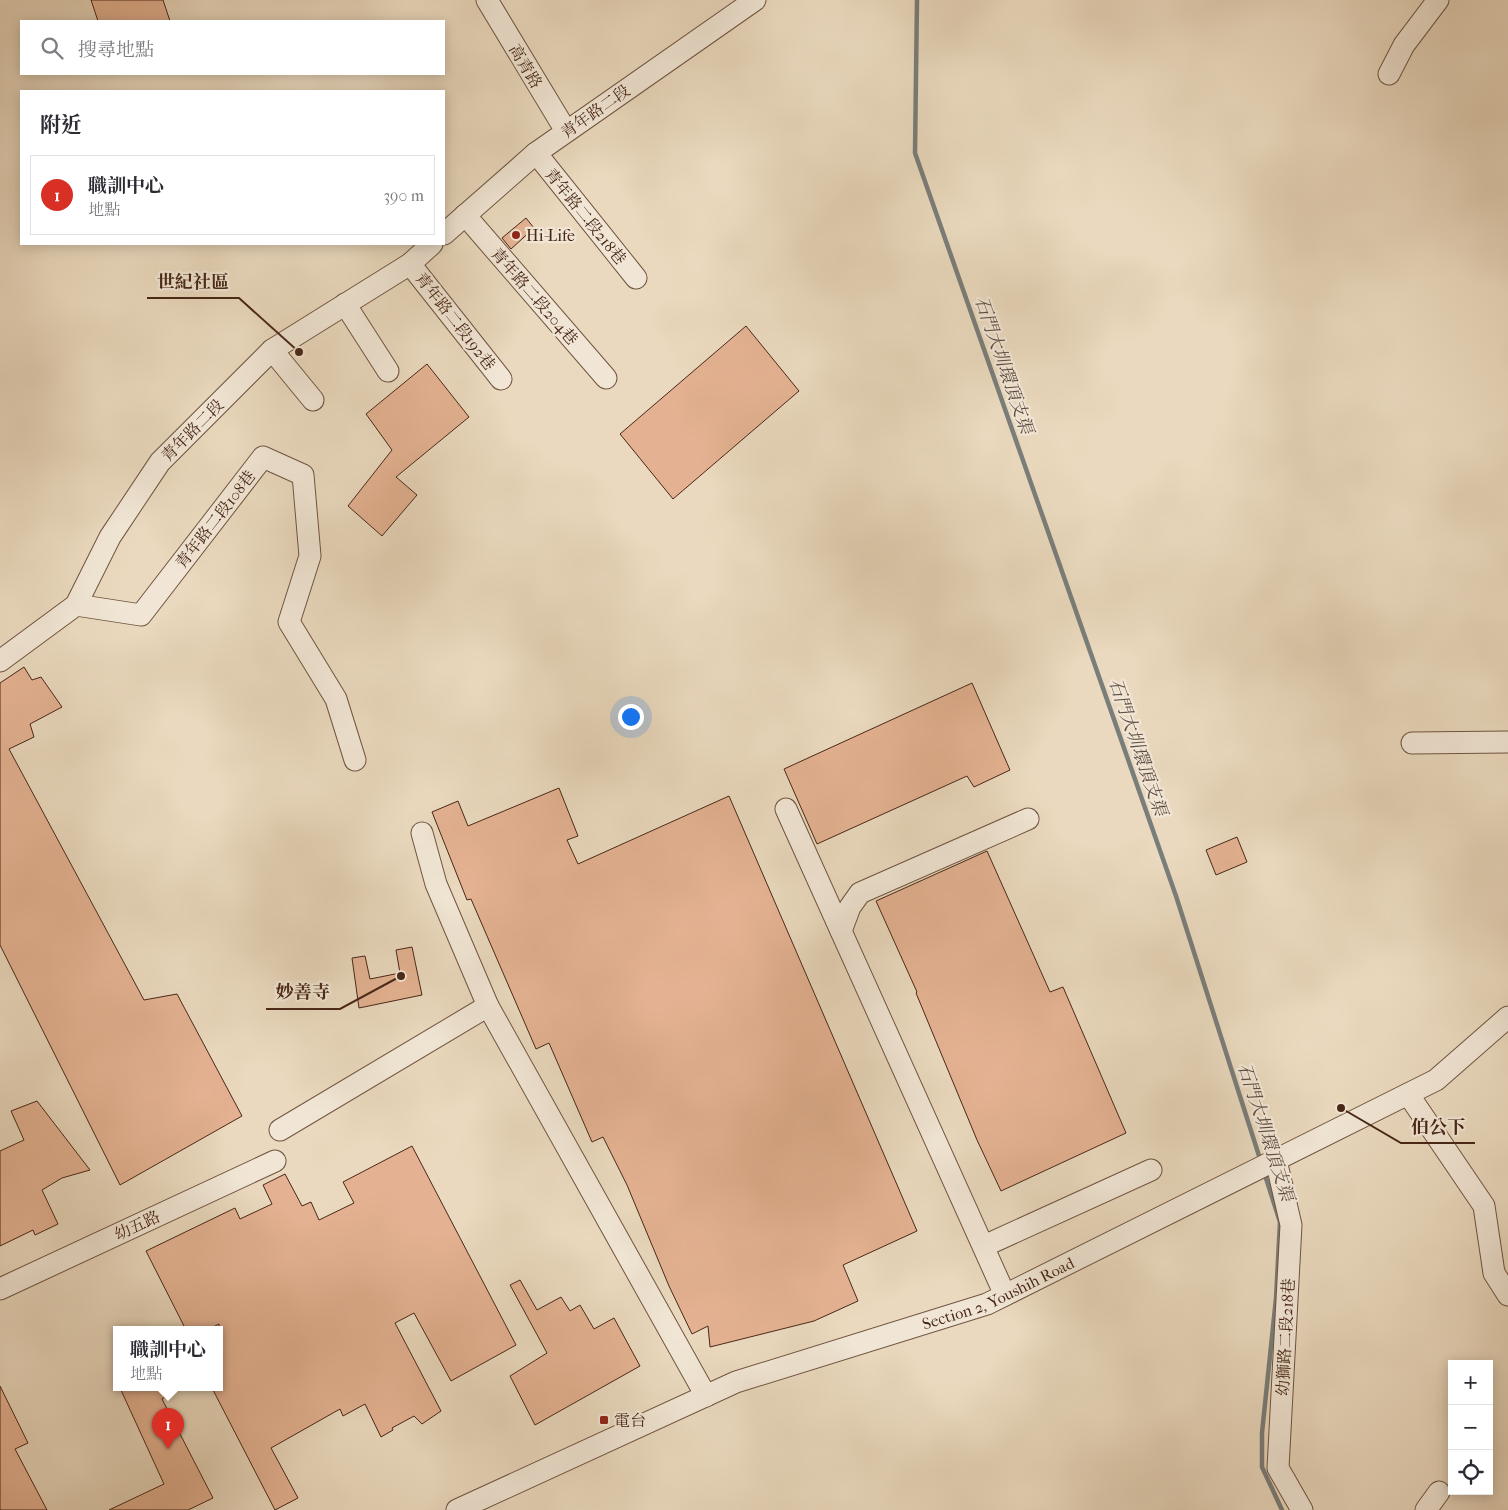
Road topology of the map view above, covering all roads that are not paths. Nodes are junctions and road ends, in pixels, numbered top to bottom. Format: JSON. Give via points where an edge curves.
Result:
{"nodes":[{"id":1,"x":487,"y":0,"type":"edge"},
{"id":2,"x":754,"y":0,"type":"edge"},
{"id":3,"x":1438,"y":0,"type":"edge"},
{"id":4,"x":1389,"y":74,"type":"dead end"},
{"id":5,"x":566,"y":131,"type":"junction"},
{"id":6,"x":536,"y":153,"type":"junction"},
{"id":7,"x":465,"y":215,"type":"junction"},
{"id":8,"x":445,"y":233,"type":"edge"},
{"id":9,"x":431,"y":245,"type":"edge"},
{"id":10,"x":410,"y":264,"type":"junction"},
{"id":11,"x":636,"y":278,"type":"dead end"},
{"id":12,"x":345,"y":304,"type":"junction"},
{"id":13,"x":272,"y":350,"type":"junction"},
{"id":14,"x":388,"y":371,"type":"dead end"},
{"id":15,"x":606,"y":378,"type":"dead end"},
{"id":16,"x":501,"y":379,"type":"dead end"},
{"id":17,"x":313,"y":400,"type":"dead end"},
{"id":18,"x":76,"y":606,"type":"junction"},
{"id":19,"x":0,"y":661,"type":"edge"},
{"id":20,"x":1508,"y":742,"type":"edge"},
{"id":21,"x":1412,"y":743,"type":"dead end"},
{"id":22,"x":355,"y":760,"type":"dead end"},
{"id":23,"x":786,"y":809,"type":"dead end"},
{"id":24,"x":1028,"y":819,"type":"dead end"},
{"id":25,"x":422,"y":833,"type":"dead end"},
{"id":26,"x":841,"y":932,"type":"junction"},
{"id":27,"x":488,"y":1006,"type":"junction"},
{"id":28,"x":1508,"y":1017,"type":"edge"},
{"id":29,"x":1408,"y":1094,"type":"junction"},
{"id":30,"x":280,"y":1130,"type":"dead end"},
{"id":31,"x":1276,"y":1160,"type":"junction"},
{"id":32,"x":275,"y":1161,"type":"dead end"},
{"id":33,"x":1151,"y":1170,"type":"dead end"},
{"id":34,"x":984,"y":1246,"type":"junction"},
{"id":35,"x":0,"y":1289,"type":"edge"},
{"id":36,"x":1005,"y":1295,"type":"junction"},
{"id":37,"x":1508,"y":1295,"type":"edge"},
{"id":38,"x":706,"y":1396,"type":"junction"},
{"id":39,"x":1439,"y":1492,"type":"dead end"},
{"id":40,"x":457,"y":1510,"type":"edge"},
{"id":41,"x":1302,"y":1510,"type":"edge"},
{"id":42,"x":1426,"y":1510,"type":"edge"}],
"edges":[{"from":1,"to":5,"type":"street","name":"高青路"},
{"from":2,"to":5,"type":"street","name":"青年路二段"},
{"from":3,"to":4,"type":"street","via":[[1404,45]]},
{"from":5,"to":6,"type":"street","name":"青年路二段"},
{"from":6,"to":7,"type":"street","name":"青年路二段"},
{"from":6,"to":11,"type":"street","name":"青年路二段218巷"},
{"from":7,"to":8,"type":"street","name":"青年路二段"},
{"from":7,"to":15,"type":"street","name":"青年路二段204巷"},
{"from":9,"to":10,"type":"street","name":"青年路二段"},
{"from":10,"to":12,"type":"street","name":"青年路二段"},
{"from":10,"to":16,"type":"street","name":"青年路二段192巷"},
{"from":12,"to":13,"type":"street","name":"青年路二段"},
{"from":12,"to":14,"type":"street"},
{"from":13,"to":17,"type":"street"},
{"from":13,"to":18,"type":"street","name":"青年路二段","via":[[160,462],[110,536]]},
{"from":18,"to":19,"type":"street","name":"青年路二段"},
{"from":18,"to":22,"type":"street","name":"青年路二段108巷","via":[[141,615],[263,457],[303,475],[310,556],[290,622],[336,700]]},
{"from":20,"to":21,"type":"street"},
{"from":23,"to":26,"type":"street"},
{"from":24,"to":26,"type":"street","via":[[860,893],[850,907]]},
{"from":25,"to":27,"type":"street","via":[[436,884]]},
{"from":26,"to":34,"type":"street"},
{"from":27,"to":30,"type":"street"},
{"from":27,"to":38,"type":"street"},
{"from":28,"to":29,"type":"street","name":"Section 2, Youshih Road","via":[[1436,1080]]},
{"from":29,"to":31,"type":"street","name":"Section 2, Youshih Road"},
{"from":29,"to":37,"type":"street","via":[[1484,1206],[1494,1274]]},
{"from":31,"to":36,"type":"street","name":"Section 2, Youshih Road"},
{"from":31,"to":41,"type":"street","name":"幼獅路二段218巷","via":[[1291,1224],[1278,1468]]},
{"from":32,"to":35,"type":"street","name":"幼五路"},
{"from":33,"to":34,"type":"street"},
{"from":34,"to":36,"type":"street"},
{"from":36,"to":38,"type":"street","name":"Section 2, Youshih Road","via":[[987,1304],[736,1382]]},
{"from":38,"to":40,"type":"street","name":"Section 2, Youshih Road"},
{"from":39,"to":42,"type":"street"}]}
